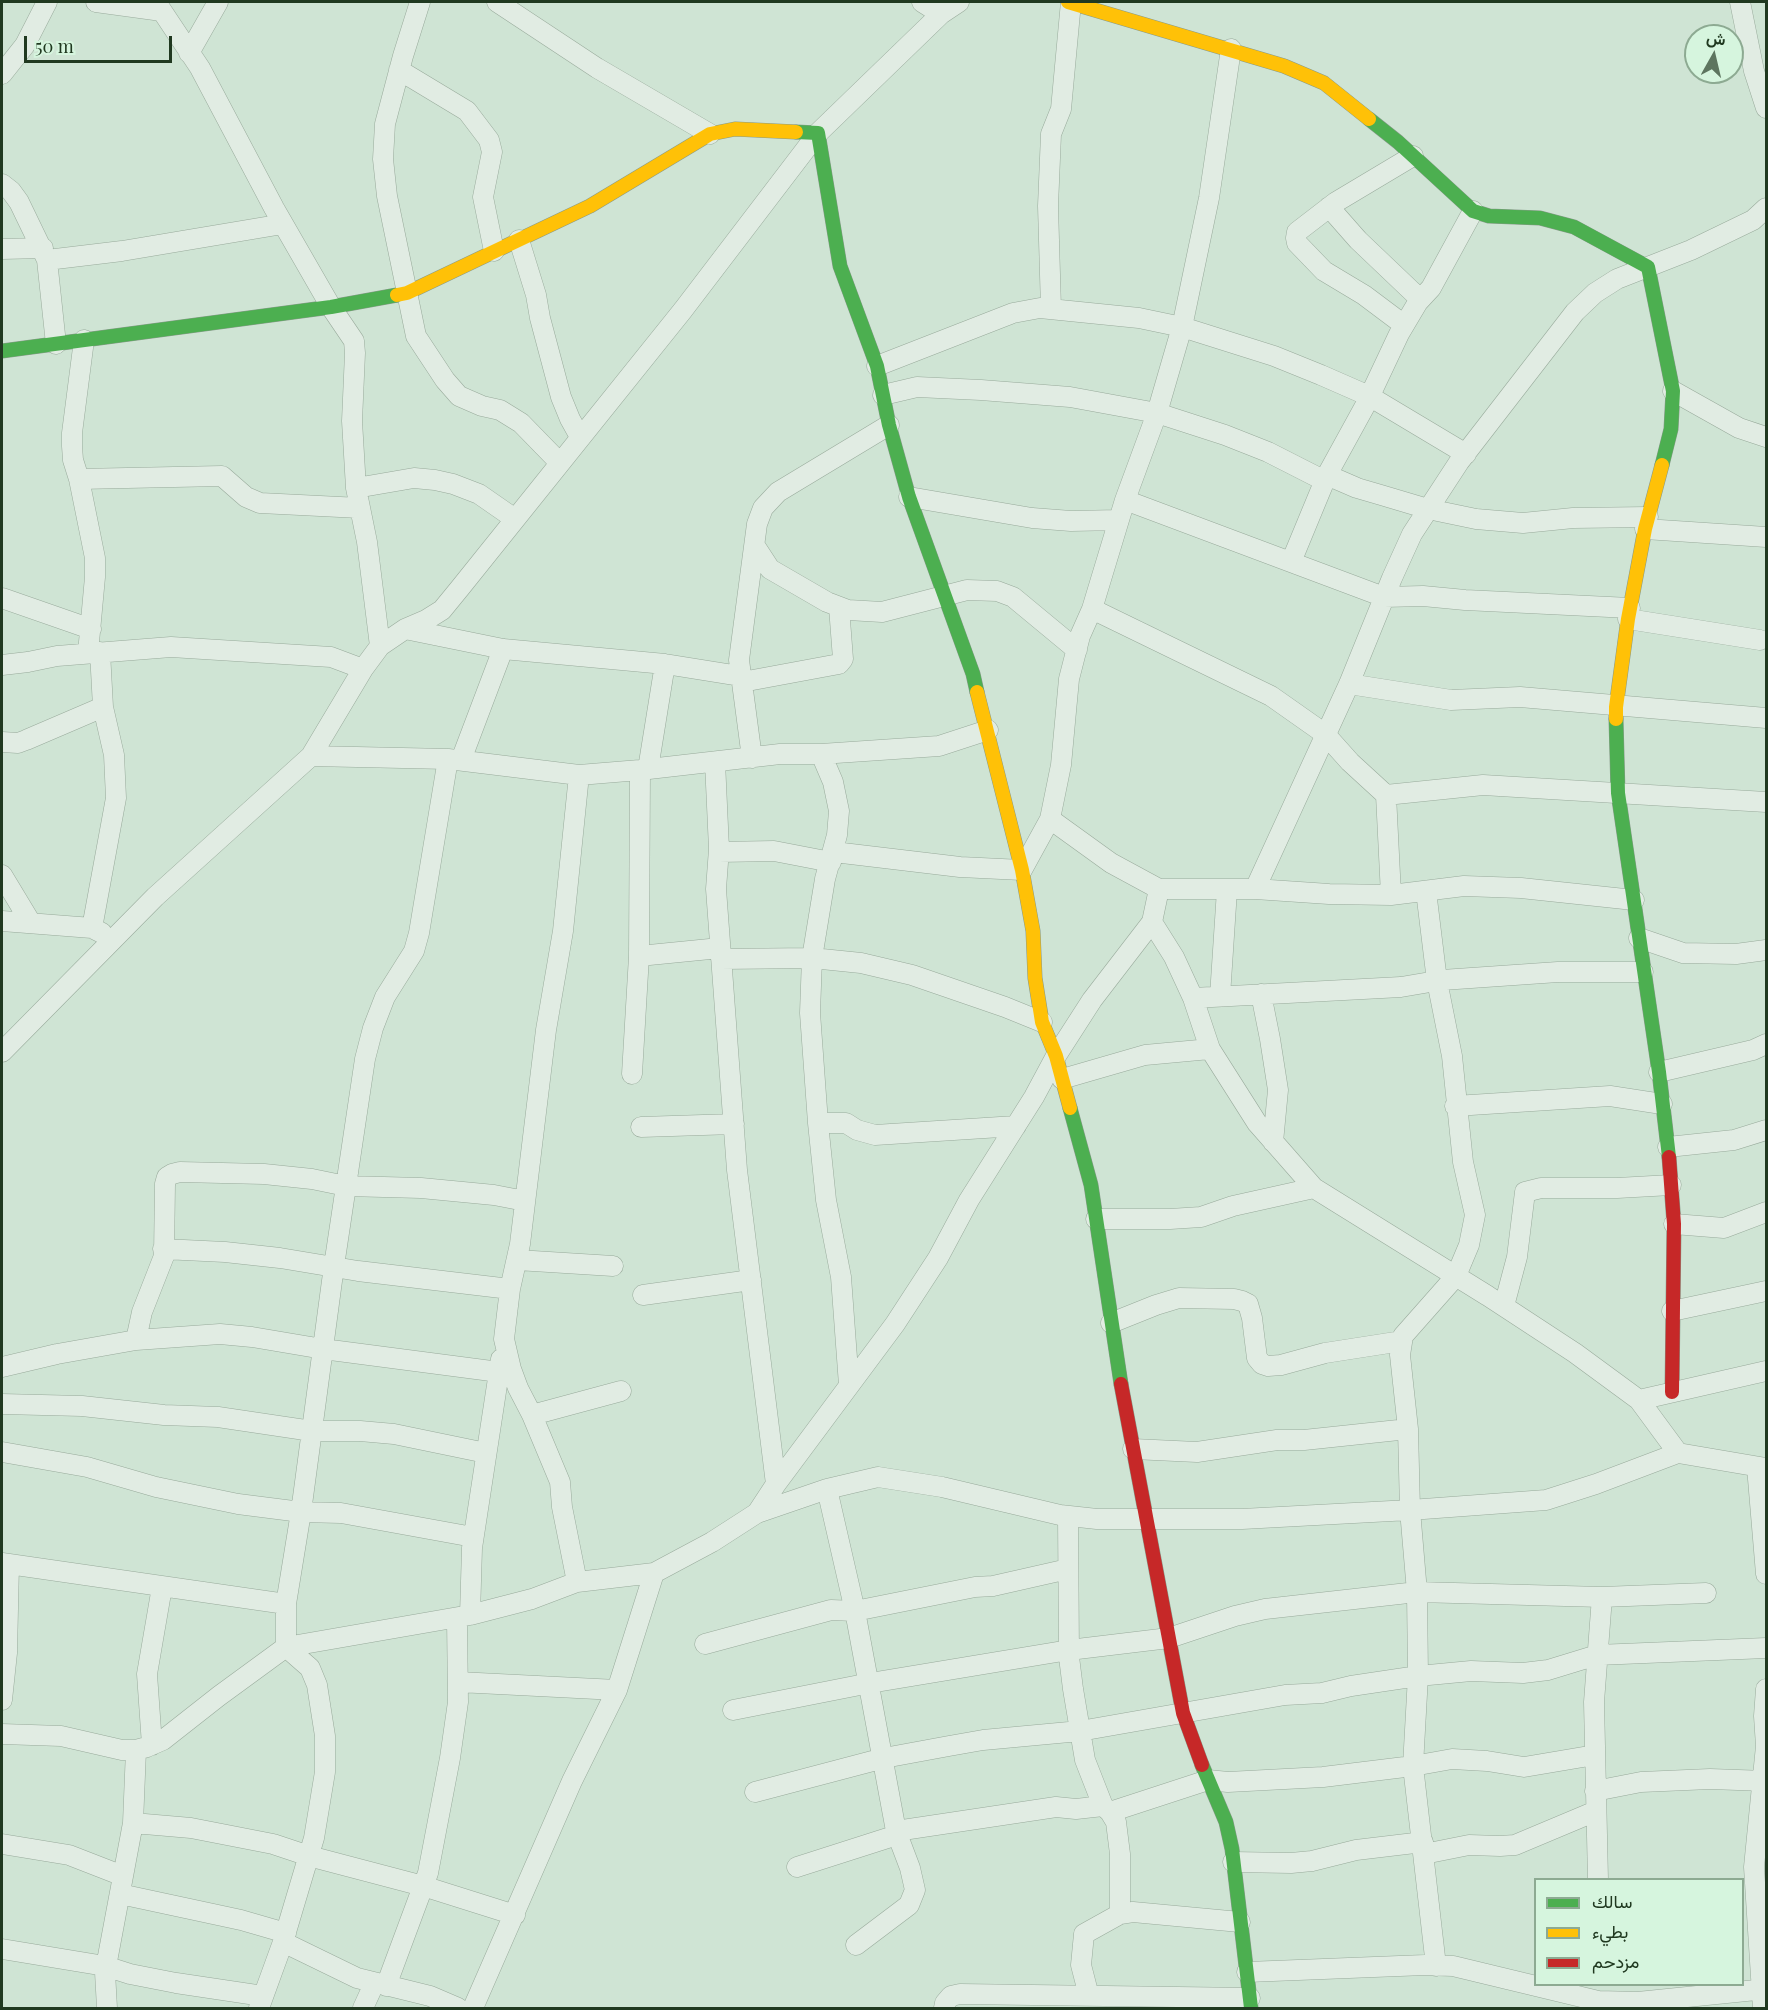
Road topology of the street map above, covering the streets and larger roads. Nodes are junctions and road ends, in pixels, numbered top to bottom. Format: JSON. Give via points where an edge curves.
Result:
{"nodes":[{"id":1,"x":47,"y":2,"type":"edge"},
{"id":2,"x":96,"y":2,"type":"edge"},
{"id":3,"x":218,"y":2,"type":"edge"},
{"id":4,"x":420,"y":2,"type":"edge"},
{"id":5,"x":497,"y":2,"type":"edge"},
{"id":6,"x":922,"y":2,"type":"edge"},
{"id":7,"x":959,"y":2,"type":"edge"},
{"id":8,"x":1070,"y":2,"type":"edge"},
{"id":9,"x":1740,"y":2,"type":"edge"},
{"id":10,"x":159,"y":6,"type":"edge"},
{"id":11,"x":941,"y":14,"type":"junction"},
{"id":12,"x":1231,"y":49,"type":"junction"},
{"id":13,"x":189,"y":52,"type":"junction"},
{"id":14,"x":399,"y":70,"type":"junction"},
{"id":15,"x":2,"y":74,"type":"edge"},
{"id":16,"x":1767,"y":108,"type":"edge"},
{"id":17,"x":818,"y":133,"type":"junction"},
{"id":18,"x":710,"y":134,"type":"junction"},
{"id":19,"x":1413,"y":156,"type":"junction"},
{"id":20,"x":2,"y":184,"type":"edge"},
{"id":21,"x":1329,"y":207,"type":"junction"},
{"id":22,"x":1767,"y":208,"type":"edge"},
{"id":23,"x":1473,"y":211,"type":"junction"},
{"id":24,"x":283,"y":224,"type":"junction"},
{"id":25,"x":519,"y":240,"type":"junction"},
{"id":26,"x":2,"y":249,"type":"edge"},
{"id":27,"x":494,"y":251,"type":"junction"},
{"id":28,"x":45,"y":254,"type":"junction"},
{"id":29,"x":1648,"y":267,"type":"junction"},
{"id":30,"x":407,"y":293,"type":"junction"},
{"id":31,"x":1420,"y":299,"type":"junction"},
{"id":32,"x":331,"y":308,"type":"junction"},
{"id":33,"x":1051,"y":309,"type":"junction"},
{"id":34,"x":1404,"y":325,"type":"junction"},
{"id":35,"x":1182,"y":327,"type":"junction"},
{"id":36,"x":84,"y":340,"type":"junction"},
{"id":37,"x":56,"y":344,"type":"junction"},
{"id":38,"x":2,"y":351,"type":"edge"},
{"id":39,"x":876,"y":366,"type":"junction"},
{"id":40,"x":1674,"y":391,"type":"junction"},
{"id":41,"x":883,"y":395,"type":"junction"},
{"id":42,"x":1369,"y":396,"type":"junction"},
{"id":43,"x":1157,"y":413,"type":"junction"},
{"id":44,"x":889,"y":425,"type":"junction"},
{"id":45,"x":580,"y":437,"type":"junction"},
{"id":46,"x":1767,"y":437,"type":"edge"},
{"id":47,"x":1466,"y":454,"type":"junction"},
{"id":48,"x":560,"y":462,"type":"junction"},
{"id":49,"x":1326,"y":478,"type":"junction"},
{"id":50,"x":79,"y":480,"type":"junction"},
{"id":51,"x":356,"y":488,"type":"junction"},
{"id":52,"x":909,"y":497,"type":"junction"},
{"id":53,"x":1125,"y":500,"type":"junction"},
{"id":54,"x":360,"y":508,"type":"junction"},
{"id":55,"x":1428,"y":509,"type":"junction"},
{"id":56,"x":515,"y":519,"type":"junction"},
{"id":57,"x":1119,"y":520,"type":"junction"},
{"id":58,"x":1646,"y":523,"type":"junction"},
{"id":59,"x":1767,"y":537,"type":"edge"},
{"id":60,"x":755,"y":546,"type":"junction"},
{"id":61,"x":1290,"y":562,"type":"junction"},
{"id":62,"x":946,"y":595,"type":"junction"},
{"id":63,"x":1384,"y":597,"type":"junction"},
{"id":64,"x":2,"y":598,"type":"edge"},
{"id":65,"x":839,"y":607,"type":"junction"},
{"id":66,"x":1092,"y":609,"type":"junction"},
{"id":67,"x":1629,"y":614,"type":"junction"},
{"id":68,"x":91,"y":629,"type":"junction"},
{"id":69,"x":405,"y":629,"type":"junction"},
{"id":70,"x":1760,"y":640,"type":"dead end"},
{"id":71,"x":380,"y":646,"type":"junction"},
{"id":72,"x":503,"y":649,"type":"junction"},
{"id":73,"x":1077,"y":650,"type":"junction"},
{"id":74,"x":94,"y":652,"type":"junction"},
{"id":75,"x":665,"y":664,"type":"junction"},
{"id":76,"x":2,"y":665,"type":"edge"},
{"id":77,"x":363,"y":669,"type":"junction"},
{"id":78,"x":741,"y":679,"type":"junction"},
{"id":79,"x":1349,"y":684,"type":"junction"},
{"id":80,"x":1616,"y":707,"type":"junction"},
{"id":81,"x":103,"y":708,"type":"junction"},
{"id":82,"x":1767,"y":718,"type":"edge"},
{"id":83,"x":988,"y":730,"type":"junction"},
{"id":84,"x":1325,"y":734,"type":"junction"},
{"id":85,"x":2,"y":742,"type":"edge"},
{"id":86,"x":821,"y":754,"type":"junction"},
{"id":87,"x":311,"y":756,"type":"junction"},
{"id":88,"x":752,"y":758,"type":"junction"},
{"id":89,"x":454,"y":759,"type":"junction"},
{"id":90,"x":716,"y":762,"type":"junction"},
{"id":91,"x":644,"y":770,"type":"junction"},
{"id":92,"x":579,"y":775,"type":"junction"},
{"id":93,"x":1618,"y":793,"type":"junction"},
{"id":94,"x":1386,"y":795,"type":"junction"},
{"id":95,"x":1767,"y":802,"type":"edge"},
{"id":96,"x":1050,"y":819,"type":"junction"},
{"id":97,"x":718,"y":852,"type":"junction"},
{"id":98,"x":832,"y":857,"type":"junction"},
{"id":99,"x":1022,"y":870,"type":"junction"},
{"id":100,"x":2,"y":874,"type":"edge"},
{"id":101,"x":1159,"y":889,"type":"junction"},
{"id":102,"x":1255,"y":889,"type":"junction"},
{"id":103,"x":1227,"y":890,"type":"junction"},
{"id":104,"x":1426,"y":891,"type":"junction"},
{"id":105,"x":1391,"y":895,"type":"junction"},
{"id":106,"x":1634,"y":900,"type":"junction"},
{"id":107,"x":2,"y":921,"type":"edge"},
{"id":108,"x":1152,"y":922,"type":"junction"},
{"id":109,"x":31,"y":923,"type":"junction"},
{"id":110,"x":92,"y":928,"type":"junction"},
{"id":111,"x":1639,"y":938,"type":"junction"},
{"id":112,"x":113,"y":939,"type":"junction"},
{"id":113,"x":1767,"y":950,"type":"edge"},
{"id":114,"x":720,"y":953,"type":"junction"},
{"id":115,"x":639,"y":956,"type":"junction"},
{"id":116,"x":812,"y":958,"type":"junction"},
{"id":117,"x":1643,"y":972,"type":"junction"},
{"id":118,"x":1437,"y":981,"type":"junction"},
{"id":119,"x":1261,"y":994,"type":"junction"},
{"id":120,"x":1220,"y":996,"type":"junction"},
{"id":121,"x":1193,"y":998,"type":"junction"},
{"id":122,"x":1042,"y":1022,"type":"junction"},
{"id":123,"x":1767,"y":1044,"type":"edge"},
{"id":124,"x":1210,"y":1049,"type":"junction"},
{"id":125,"x":2,"y":1052,"type":"edge"},
{"id":126,"x":1056,"y":1056,"type":"junction"},
{"id":127,"x":1659,"y":1071,"type":"junction"},
{"id":128,"x":632,"y":1074,"type":"dead end"},
{"id":129,"x":1062,"y":1079,"type":"junction"},
{"id":130,"x":1662,"y":1104,"type":"junction"},
{"id":131,"x":1455,"y":1106,"type":"junction"},
{"id":132,"x":818,"y":1123,"type":"junction"},
{"id":133,"x":734,"y":1124,"type":"junction"},
{"id":134,"x":1016,"y":1126,"type":"junction"},
{"id":135,"x":641,"y":1127,"type":"dead end"},
{"id":136,"x":1767,"y":1130,"type":"edge"},
{"id":137,"x":1273,"y":1142,"type":"junction"},
{"id":138,"x":1668,"y":1147,"type":"junction"},
{"id":139,"x":1671,"y":1185,"type":"junction"},
{"id":140,"x":346,"y":1186,"type":"junction"},
{"id":141,"x":1314,"y":1188,"type":"junction"},
{"id":142,"x":525,"y":1201,"type":"junction"},
{"id":143,"x":1767,"y":1212,"type":"edge"},
{"id":144,"x":1096,"y":1219,"type":"junction"},
{"id":145,"x":1674,"y":1224,"type":"junction"},
{"id":146,"x":164,"y":1249,"type":"junction"},
{"id":147,"x":517,"y":1260,"type":"junction"},
{"id":148,"x":334,"y":1266,"type":"junction"},
{"id":149,"x":613,"y":1266,"type":"dead end"},
{"id":150,"x":1456,"y":1276,"type":"junction"},
{"id":151,"x":751,"y":1280,"type":"junction"},
{"id":152,"x":510,"y":1289,"type":"junction"},
{"id":153,"x":1767,"y":1291,"type":"edge"},
{"id":154,"x":643,"y":1295,"type":"dead end"},
{"id":155,"x":1504,"y":1306,"type":"junction"},
{"id":156,"x":1672,"y":1311,"type":"junction"},
{"id":157,"x":1111,"y":1323,"type":"junction"},
{"id":158,"x":504,"y":1339,"type":"junction"},
{"id":159,"x":136,"y":1340,"type":"junction"},
{"id":160,"x":1402,"y":1341,"type":"junction"},
{"id":161,"x":323,"y":1349,"type":"junction"},
{"id":162,"x":2,"y":1367,"type":"edge"},
{"id":163,"x":1767,"y":1371,"type":"edge"},
{"id":164,"x":499,"y":1372,"type":"junction"},
{"id":165,"x":849,"y":1385,"type":"junction"},
{"id":166,"x":621,"y":1391,"type":"dead end"},
{"id":167,"x":1672,"y":1392,"type":"junction"},
{"id":168,"x":1639,"y":1400,"type":"junction"},
{"id":169,"x":2,"y":1404,"type":"edge"},
{"id":170,"x":532,"y":1415,"type":"junction"},
{"id":171,"x":1408,"y":1429,"type":"junction"},
{"id":172,"x":312,"y":1431,"type":"junction"},
{"id":173,"x":1133,"y":1449,"type":"junction"},
{"id":174,"x":2,"y":1452,"type":"edge"},
{"id":175,"x":486,"y":1453,"type":"junction"},
{"id":176,"x":1678,"y":1453,"type":"junction"},
{"id":177,"x":1762,"y":1467,"type":"edge"},
{"id":178,"x":776,"y":1484,"type":"junction"},
{"id":179,"x":827,"y":1489,"type":"junction"},
{"id":180,"x":1410,"y":1510,"type":"junction"},
{"id":181,"x":301,"y":1512,"type":"junction"},
{"id":182,"x":757,"y":1513,"type":"junction"},
{"id":183,"x":1068,"y":1516,"type":"junction"},
{"id":184,"x":1148,"y":1520,"type":"junction"},
{"id":185,"x":473,"y":1537,"type":"junction"},
{"id":186,"x":5,"y":1563,"type":"edge"},
{"id":187,"x":1068,"y":1569,"type":"junction"},
{"id":188,"x":654,"y":1573,"type":"junction"},
{"id":189,"x":1767,"y":1574,"type":"edge"},
{"id":190,"x":577,"y":1582,"type":"junction"},
{"id":191,"x":162,"y":1587,"type":"junction"},
{"id":192,"x":1417,"y":1592,"type":"junction"},
{"id":193,"x":1706,"y":1593,"type":"dead end"},
{"id":194,"x":1602,"y":1597,"type":"junction"},
{"id":195,"x":286,"y":1604,"type":"junction"},
{"id":196,"x":855,"y":1611,"type":"junction"},
{"id":197,"x":463,"y":1616,"type":"junction"},
{"id":198,"x":1169,"y":1638,"type":"junction"},
{"id":199,"x":705,"y":1644,"type":"dead end"},
{"id":200,"x":286,"y":1647,"type":"junction"},
{"id":201,"x":1767,"y":1648,"type":"edge"},
{"id":202,"x":1069,"y":1650,"type":"junction"},
{"id":203,"x":1598,"y":1655,"type":"junction"},
{"id":204,"x":1418,"y":1676,"type":"junction"},
{"id":205,"x":458,"y":1682,"type":"junction"},
{"id":206,"x":870,"y":1683,"type":"junction"},
{"id":207,"x":1767,"y":1689,"type":"edge"},
{"id":208,"x":617,"y":1690,"type":"junction"},
{"id":209,"x":2,"y":1700,"type":"edge"},
{"id":210,"x":734,"y":1710,"type":"dead end"},
{"id":211,"x":1183,"y":1713,"type":"junction"},
{"id":212,"x":1080,"y":1731,"type":"junction"},
{"id":213,"x":2,"y":1734,"type":"edge"},
{"id":214,"x":144,"y":1747,"type":"junction"},
{"id":215,"x":1595,"y":1755,"type":"junction"},
{"id":216,"x":884,"y":1758,"type":"junction"},
{"id":217,"x":1413,"y":1766,"type":"junction"},
{"id":218,"x":1208,"y":1780,"type":"junction"},
{"id":219,"x":1764,"y":1780,"type":"edge"},
{"id":220,"x":1595,"y":1791,"type":"junction"},
{"id":221,"x":754,"y":1792,"type":"dead end"},
{"id":222,"x":1107,"y":1809,"type":"junction"},
{"id":223,"x":1596,"y":1811,"type":"junction"},
{"id":224,"x":133,"y":1823,"type":"junction"},
{"id":225,"x":897,"y":1833,"type":"junction"},
{"id":226,"x":2,"y":1844,"type":"edge"},
{"id":227,"x":1761,"y":1844,"type":"edge"},
{"id":228,"x":1423,"y":1848,"type":"junction"},
{"id":229,"x":309,"y":1856,"type":"junction"},
{"id":230,"x":1233,"y":1862,"type":"junction"},
{"id":231,"x":797,"y":1867,"type":"dead end"},
{"id":232,"x":1598,"y":1878,"type":"edge"},
{"id":233,"x":122,"y":1885,"type":"junction"},
{"id":234,"x":423,"y":1886,"type":"junction"},
{"id":235,"x":1750,"y":1906,"type":"edge"},
{"id":236,"x":1120,"y":1914,"type":"junction"},
{"id":237,"x":515,"y":1915,"type":"junction"},
{"id":238,"x":1240,"y":1922,"type":"junction"},
{"id":239,"x":285,"y":1937,"type":"junction"},
{"id":240,"x":856,"y":1945,"type":"dead end"},
{"id":241,"x":2,"y":1949,"type":"edge"},
{"id":242,"x":105,"y":1966,"type":"junction"},
{"id":243,"x":1436,"y":1966,"type":"junction"},
{"id":244,"x":1247,"y":1972,"type":"junction"},
{"id":245,"x":380,"y":1985,"type":"junction"},
{"id":246,"x":1534,"y":1985,"type":"edge"},
{"id":247,"x":1538,"y":1986,"type":"edge"},
{"id":248,"x":1089,"y":1996,"type":"junction"},
{"id":249,"x":1580,"y":1996,"type":"edge"},
{"id":250,"x":1764,"y":1996,"type":"edge"},
{"id":251,"x":261,"y":2002,"type":"edge"},
{"id":252,"x":1251,"y":2003,"type":"edge"},
{"id":253,"x":106,"y":2008,"type":"edge"},
{"id":254,"x":363,"y":2008,"type":"edge"},
{"id":255,"x":458,"y":2008,"type":"edge"},
{"id":256,"x":473,"y":2008,"type":"edge"},
{"id":257,"x":944,"y":2008,"type":"edge"}],
"edges":[{"from":1,"to":15,"type":"street","via":[[25,45]]},
{"from":2,"to":10,"type":"street"},
{"from":3,"to":13,"type":"street"},
{"from":4,"to":14,"type":"street"},
{"from":5,"to":18,"type":"street","via":[[597,68]]},
{"from":6,"to":11,"type":"street"},
{"from":7,"to":11,"type":"street"},
{"from":8,"to":12,"type":"street"},
{"from":8,"to":33,"type":"street","via":[[1060,109],[1050,134]]},
{"from":9,"to":16,"type":"street","via":[[1754,71]]},
{"from":10,"to":13,"type":"street"},
{"from":11,"to":17,"type":"street"},
{"from":12,"to":19,"type":"street","via":[[1324,83]]},
{"from":12,"to":35,"type":"street","via":[[1209,198]]},
{"from":13,"to":24,"type":"street"},
{"from":14,"to":27,"type":"street","via":[[466,111],[489,140],[492,152],[483,198]]},
{"from":14,"to":30,"type":"street","via":[[385,124],[383,159]]},
{"from":17,"to":18,"type":"street","via":[[735,129]]},
{"from":17,"to":39,"type":"street","via":[[840,266]]},
{"from":17,"to":45,"type":"street"},
{"from":18,"to":25,"type":"street","via":[[590,206]]},
{"from":19,"to":21,"type":"street"},
{"from":19,"to":23,"type":"street"},
{"from":20,"to":28,"type":"street","via":[[19,202]]},
{"from":21,"to":31,"type":"street"},
{"from":21,"to":34,"type":"street","via":[[1297,232],[1297,243],[1324,271]]},
{"from":22,"to":29,"type":"street","via":[[1753,220]]},
{"from":23,"to":29,"type":"street","via":[[1574,226]]},
{"from":23,"to":31,"type":"street","via":[[1431,288]]},
{"from":24,"to":28,"type":"street","via":[[122,251]]},
{"from":24,"to":32,"type":"street"},
{"from":25,"to":27,"type":"street"},
{"from":25,"to":45,"type":"street","via":[[561,397]]},
{"from":26,"to":28,"type":"street"},
{"from":27,"to":30,"type":"street"},
{"from":28,"to":37,"type":"street"},
{"from":29,"to":40,"type":"street"},
{"from":29,"to":47,"type":"street","via":[[1617,279],[1575,312]]},
{"from":30,"to":32,"type":"street"},
{"from":30,"to":48,"type":"street","via":[[416,336],[459,396],[500,410],[521,423]]},
{"from":31,"to":34,"type":"street"},
{"from":32,"to":36,"type":"street"},
{"from":32,"to":51,"type":"street","via":[[354,341],[356,353],[352,421]]},
{"from":33,"to":35,"type":"street","via":[[1140,318]]},
{"from":33,"to":39,"type":"street","via":[[1013,313]]},
{"from":34,"to":42,"type":"street"},
{"from":35,"to":42,"type":"street","via":[[1274,356]]},
{"from":35,"to":43,"type":"street"},
{"from":36,"to":37,"type":"street"},
{"from":36,"to":50,"type":"street","via":[[72,433]]},
{"from":37,"to":38,"type":"street"},
{"from":39,"to":41,"type":"street"},
{"from":40,"to":46,"type":"street","via":[[1739,428]]},
{"from":40,"to":58,"type":"street","via":[[1671,429]]},
{"from":41,"to":43,"type":"street","via":[[917,387],[981,390],[1070,397]]},
{"from":41,"to":44,"type":"street"},
{"from":42,"to":47,"type":"street"},
{"from":42,"to":49,"type":"street"},
{"from":43,"to":49,"type":"street","via":[[1225,435]]},
{"from":43,"to":53,"type":"street"},
{"from":44,"to":52,"type":"street"},
{"from":44,"to":60,"type":"street","via":[[778,492],[763,508],[756,524]]},
{"from":45,"to":48,"type":"street"},
{"from":47,"to":55,"type":"street"},
{"from":48,"to":56,"type":"street"},
{"from":49,"to":55,"type":"street"},
{"from":49,"to":61,"type":"street"},
{"from":50,"to":54,"type":"street","via":[[222,476],[246,497],[261,503]]},
{"from":50,"to":68,"type":"street","via":[[95,558]]},
{"from":51,"to":54,"type":"street"},
{"from":51,"to":56,"type":"street","via":[[414,478],[435,480],[478,494]]},
{"from":52,"to":57,"type":"street","via":[[1032,518]]},
{"from":52,"to":62,"type":"street"},
{"from":53,"to":57,"type":"street"},
{"from":53,"to":61,"type":"street"},
{"from":54,"to":71,"type":"street"},
{"from":55,"to":58,"type":"street","via":[[1523,523],[1573,518]]},
{"from":55,"to":63,"type":"street","via":[[1412,534]]},
{"from":56,"to":69,"type":"street","via":[[442,610]]},
{"from":57,"to":66,"type":"street"},
{"from":58,"to":59,"type":"street"},
{"from":58,"to":67,"type":"street"},
{"from":60,"to":65,"type":"street","via":[[770,569]]},
{"from":60,"to":78,"type":"street","via":[[739,660]]},
{"from":61,"to":63,"type":"street"},
{"from":62,"to":65,"type":"street","via":[[882,612]]},
{"from":62,"to":73,"type":"street","via":[[981,589],[1013,597]]},
{"from":62,"to":83,"type":"street"},
{"from":63,"to":67,"type":"street","via":[[1423,596]]},
{"from":63,"to":79,"type":"street"},
{"from":64,"to":68,"type":"street"},
{"from":65,"to":78,"type":"street","via":[[843,659],[839,664]]},
{"from":66,"to":73,"type":"street"},
{"from":66,"to":84,"type":"street","via":[[1271,696]]},
{"from":67,"to":70,"type":"street"},
{"from":67,"to":80,"type":"street"},
{"from":68,"to":74,"type":"street"},
{"from":69,"to":71,"type":"street"},
{"from":69,"to":72,"type":"street"},
{"from":71,"to":77,"type":"street"},
{"from":72,"to":75,"type":"street"},
{"from":72,"to":89,"type":"street"},
{"from":73,"to":96,"type":"street","via":[[1069,679],[1061,765]]},
{"from":74,"to":76,"type":"street"},
{"from":74,"to":77,"type":"street","via":[[171,647],[270,653],[331,657]]},
{"from":74,"to":81,"type":"street"},
{"from":75,"to":78,"type":"street"},
{"from":75,"to":91,"type":"street"},
{"from":77,"to":87,"type":"street"},
{"from":78,"to":88,"type":"street"},
{"from":79,"to":80,"type":"street","via":[[1451,700],[1520,697]]},
{"from":79,"to":84,"type":"street"},
{"from":80,"to":82,"type":"street"},
{"from":80,"to":93,"type":"street"},
{"from":81,"to":85,"type":"street","via":[[26,740]]},
{"from":81,"to":110,"type":"street","via":[[114,755],[116,798]]},
{"from":83,"to":86,"type":"street","via":[[939,746]]},
{"from":83,"to":99,"type":"street"},
{"from":84,"to":94,"type":"street"},
{"from":84,"to":102,"type":"street"},
{"from":86,"to":88,"type":"street"},
{"from":86,"to":98,"type":"street","via":[[833,782],[839,811]]},
{"from":87,"to":89,"type":"street"},
{"from":87,"to":112,"type":"street"},
{"from":88,"to":90,"type":"street"},
{"from":89,"to":92,"type":"street"},
{"from":89,"to":140,"type":"street","via":[[414,951],[385,998],[365,1059]]},
{"from":90,"to":91,"type":"street"},
{"from":90,"to":97,"type":"street"},
{"from":91,"to":92,"type":"street"},
{"from":91,"to":115,"type":"street"},
{"from":92,"to":142,"type":"street","via":[[563,931],[546,1029]]},
{"from":93,"to":94,"type":"street","via":[[1483,785]]},
{"from":93,"to":95,"type":"street"},
{"from":93,"to":106,"type":"street"},
{"from":94,"to":105,"type":"street"},
{"from":96,"to":99,"type":"street"},
{"from":96,"to":101,"type":"street","via":[[1111,863]]},
{"from":97,"to":98,"type":"street","via":[[774,851]]},
{"from":97,"to":114,"type":"street"},
{"from":98,"to":99,"type":"street"},
{"from":98,"to":116,"type":"street"},
{"from":99,"to":122,"type":"street"},
{"from":100,"to":109,"type":"street"},
{"from":101,"to":103,"type":"street"},
{"from":101,"to":108,"type":"street"},
{"from":102,"to":103,"type":"street"},
{"from":102,"to":105,"type":"street"},
{"from":103,"to":120,"type":"street"},
{"from":104,"to":105,"type":"street"},
{"from":104,"to":106,"type":"street","via":[[1464,886],[1521,888]]},
{"from":104,"to":118,"type":"street"},
{"from":106,"to":111,"type":"street"},
{"from":107,"to":109,"type":"street"},
{"from":108,"to":121,"type":"street"},
{"from":108,"to":126,"type":"street","via":[[1092,1000]]},
{"from":109,"to":110,"type":"street"},
{"from":110,"to":112,"type":"street"},
{"from":111,"to":113,"type":"street","via":[[1683,953]]},
{"from":111,"to":117,"type":"street"},
{"from":112,"to":125,"type":"street"},
{"from":114,"to":115,"type":"street"},
{"from":114,"to":116,"type":"street"},
{"from":114,"to":133,"type":"street"},
{"from":115,"to":128,"type":"street"},
{"from":116,"to":122,"type":"street","via":[[861,963],[912,975]]},
{"from":116,"to":132,"type":"street","via":[[810,1012]]},
{"from":117,"to":118,"type":"street","via":[[1558,972]]},
{"from":117,"to":127,"type":"street"},
{"from":118,"to":119,"type":"street","via":[[1401,987]]},
{"from":118,"to":131,"type":"street","via":[[1452,1056]]},
{"from":119,"to":120,"type":"street"},
{"from":119,"to":137,"type":"street","via":[[1278,1090]]},
{"from":120,"to":121,"type":"street"},
{"from":121,"to":124,"type":"street"},
{"from":122,"to":126,"type":"street"},
{"from":123,"to":127,"type":"street"},
{"from":124,"to":129,"type":"street","via":[[1145,1055]]},
{"from":124,"to":137,"type":"street"},
{"from":126,"to":129,"type":"street"},
{"from":126,"to":134,"type":"street"},
{"from":127,"to":130,"type":"street"},
{"from":129,"to":144,"type":"street","via":[[1091,1185]]},
{"from":130,"to":131,"type":"street","via":[[1610,1096]]},
{"from":130,"to":138,"type":"street"},
{"from":131,"to":150,"type":"street","via":[[1475,1215],[1471,1238]]},
{"from":132,"to":134,"type":"street","via":[[846,1123],[875,1135]]},
{"from":132,"to":165,"type":"street","via":[[826,1200],[841,1277]]},
{"from":133,"to":135,"type":"street"},
{"from":133,"to":151,"type":"street"},
{"from":134,"to":165,"type":"street","via":[[938,1258]]},
{"from":136,"to":138,"type":"street","via":[[1734,1140]]},
{"from":137,"to":141,"type":"street"},
{"from":138,"to":139,"type":"street"},
{"from":139,"to":145,"type":"street"},
{"from":139,"to":155,"type":"street","via":[[1541,1188],[1525,1192],[1517,1257]]},
{"from":140,"to":142,"type":"street","via":[[421,1188]]},
{"from":140,"to":146,"type":"street","via":[[264,1174],[172,1174],[165,1184]]},
{"from":140,"to":148,"type":"street"},
{"from":141,"to":144,"type":"street","via":[[1202,1217]]},
{"from":141,"to":150,"type":"street"},
{"from":142,"to":147,"type":"street"},
{"from":143,"to":145,"type":"street","via":[[1724,1228]]},
{"from":144,"to":157,"type":"street"},
{"from":145,"to":156,"type":"street"},
{"from":146,"to":148,"type":"street","via":[[225,1252]]},
{"from":146,"to":159,"type":"street"},
{"from":147,"to":149,"type":"street"},
{"from":147,"to":152,"type":"street"},
{"from":148,"to":152,"type":"street"},
{"from":148,"to":161,"type":"street"},
{"from":150,"to":155,"type":"street"},
{"from":150,"to":160,"type":"street"},
{"from":151,"to":154,"type":"street"},
{"from":151,"to":178,"type":"street"},
{"from":152,"to":158,"type":"street"},
{"from":153,"to":156,"type":"street"},
{"from":155,"to":168,"type":"street"},
{"from":156,"to":167,"type":"street"},
{"from":157,"to":160,"type":"street","via":[[1179,1299],[1242,1301],[1248,1304],[1252,1318],[1257,1358],[1268,1366]]},
{"from":157,"to":173,"type":"street"},
{"from":158,"to":164,"type":"street"},
{"from":158,"to":170,"type":"street","via":[[514,1378]]},
{"from":159,"to":161,"type":"street","via":[[220,1334]]},
{"from":159,"to":162,"type":"street"},
{"from":160,"to":171,"type":"street"},
{"from":161,"to":164,"type":"street"},
{"from":161,"to":172,"type":"street"},
{"from":163,"to":167,"type":"street"},
{"from":164,"to":175,"type":"street"},
{"from":165,"to":178,"type":"street"},
{"from":166,"to":170,"type":"street"},
{"from":167,"to":168,"type":"street"},
{"from":168,"to":176,"type":"street"},
{"from":169,"to":172,"type":"street","via":[[218,1417]]},
{"from":170,"to":190,"type":"street","via":[[560,1482]]},
{"from":171,"to":173,"type":"street","via":[[1277,1440],[1197,1452]]},
{"from":171,"to":180,"type":"street"},
{"from":172,"to":175,"type":"street","via":[[394,1434]]},
{"from":172,"to":181,"type":"street"},
{"from":173,"to":184,"type":"street"},
{"from":174,"to":181,"type":"street","via":[[87,1467],[156,1487],[238,1504]]},
{"from":175,"to":185,"type":"street"},
{"from":176,"to":177,"type":"street"},
{"from":176,"to":180,"type":"street","via":[[1546,1500]]},
{"from":177,"to":189,"type":"street"},
{"from":178,"to":182,"type":"street"},
{"from":179,"to":182,"type":"street"},
{"from":179,"to":183,"type":"street","via":[[878,1477],[942,1487]]},
{"from":179,"to":196,"type":"street"},
{"from":180,"to":184,"type":"street"},
{"from":180,"to":192,"type":"street"},
{"from":181,"to":185,"type":"street","via":[[341,1513]]},
{"from":181,"to":195,"type":"street"},
{"from":182,"to":188,"type":"street"},
{"from":183,"to":184,"type":"street"},
{"from":183,"to":187,"type":"street"},
{"from":184,"to":198,"type":"street"},
{"from":185,"to":197,"type":"street"},
{"from":186,"to":191,"type":"street"},
{"from":186,"to":209,"type":"street","via":[[7,1653]]},
{"from":187,"to":196,"type":"street"},
{"from":187,"to":202,"type":"street"},
{"from":188,"to":190,"type":"street"},
{"from":188,"to":208,"type":"street"},
{"from":190,"to":197,"type":"street","via":[[532,1599]]},
{"from":191,"to":195,"type":"street"},
{"from":191,"to":214,"type":"street","via":[[147,1674]]},
{"from":192,"to":194,"type":"street"},
{"from":192,"to":198,"type":"street","via":[[1265,1609]]},
{"from":192,"to":204,"type":"street"},
{"from":193,"to":194,"type":"street"},
{"from":194,"to":203,"type":"street"},
{"from":195,"to":200,"type":"street"},
{"from":196,"to":199,"type":"street","via":[[831,1610]]},
{"from":196,"to":206,"type":"street"},
{"from":197,"to":200,"type":"street"},
{"from":197,"to":205,"type":"street"},
{"from":198,"to":202,"type":"street"},
{"from":198,"to":211,"type":"street"},
{"from":200,"to":214,"type":"street","via":[[163,1740]]},
{"from":200,"to":229,"type":"street","via":[[310,1668],[325,1736],[325,1772]]},
{"from":201,"to":203,"type":"street"},
{"from":202,"to":206,"type":"street"},
{"from":202,"to":212,"type":"street"},
{"from":203,"to":204,"type":"street","via":[[1523,1673],[1471,1671]]},
{"from":203,"to":215,"type":"street"},
{"from":204,"to":211,"type":"street"},
{"from":204,"to":217,"type":"street"},
{"from":205,"to":208,"type":"street"},
{"from":205,"to":234,"type":"street","via":[[450,1758]]},
{"from":206,"to":210,"type":"street"},
{"from":206,"to":216,"type":"street"},
{"from":207,"to":219,"type":"street"},
{"from":208,"to":237,"type":"street","via":[[572,1781]]},
{"from":211,"to":212,"type":"street"},
{"from":211,"to":218,"type":"street"},
{"from":212,"to":216,"type":"street","via":[[983,1740]]},
{"from":212,"to":222,"type":"street","via":[[1085,1760]]},
{"from":213,"to":214,"type":"street","via":[[61,1736],[122,1750]]},
{"from":214,"to":224,"type":"street"},
{"from":215,"to":217,"type":"street","via":[[1524,1767],[1452,1759]]},
{"from":215,"to":220,"type":"street"},
{"from":216,"to":221,"type":"street"},
{"from":216,"to":225,"type":"street"},
{"from":217,"to":218,"type":"street","via":[[1323,1777]]},
{"from":217,"to":228,"type":"street"},
{"from":218,"to":222,"type":"street"},
{"from":218,"to":230,"type":"street","via":[[1226,1822]]},
{"from":219,"to":220,"type":"street","via":[[1641,1782]]},
{"from":219,"to":227,"type":"street"},
{"from":220,"to":223,"type":"street"},
{"from":222,"to":225,"type":"street","via":[[1056,1807]]},
{"from":222,"to":236,"type":"street","via":[[1116,1822],[1120,1854]]},
{"from":223,"to":228,"type":"street","via":[[1515,1845]]},
{"from":223,"to":232,"type":"street"},
{"from":224,"to":229,"type":"street","via":[[249,1838]]},
{"from":224,"to":233,"type":"street"},
{"from":225,"to":231,"type":"street"},
{"from":225,"to":240,"type":"street","via":[[910,1868],[914,1897],[898,1915]]},
{"from":226,"to":233,"type":"street","via":[[69,1855]]},
{"from":227,"to":235,"type":"street"},
{"from":228,"to":230,"type":"street","via":[[1356,1850],[1291,1863]]},
{"from":228,"to":243,"type":"street"},
{"from":229,"to":234,"type":"street"},
{"from":229,"to":239,"type":"street"},
{"from":230,"to":238,"type":"street"},
{"from":233,"to":239,"type":"street"},
{"from":233,"to":242,"type":"street"},
{"from":234,"to":237,"type":"street"},
{"from":234,"to":245,"type":"street"},
{"from":235,"to":250,"type":"street"},
{"from":236,"to":238,"type":"street"},
{"from":236,"to":248,"type":"street","via":[[1084,1934],[1081,1965]]},
{"from":237,"to":256,"type":"street"},
{"from":238,"to":244,"type":"street"},
{"from":239,"to":245,"type":"street","via":[[357,1978]]},
{"from":239,"to":251,"type":"street"},
{"from":241,"to":242,"type":"street"},
{"from":242,"to":251,"type":"street"},
{"from":242,"to":253,"type":"street"},
{"from":243,"to":244,"type":"street"},
{"from":243,"to":246,"type":"street","via":[[1463,1968]]},
{"from":244,"to":252,"type":"street"},
{"from":245,"to":254,"type":"street"},
{"from":245,"to":255,"type":"street","via":[[430,1996]]},
{"from":247,"to":249,"type":"street"},
{"from":248,"to":252,"type":"street"},
{"from":248,"to":257,"type":"street","via":[[960,1994],[951,1996]]},
{"from":249,"to":250,"type":"street","via":[[1598,2001],[1638,2002]]}]}
